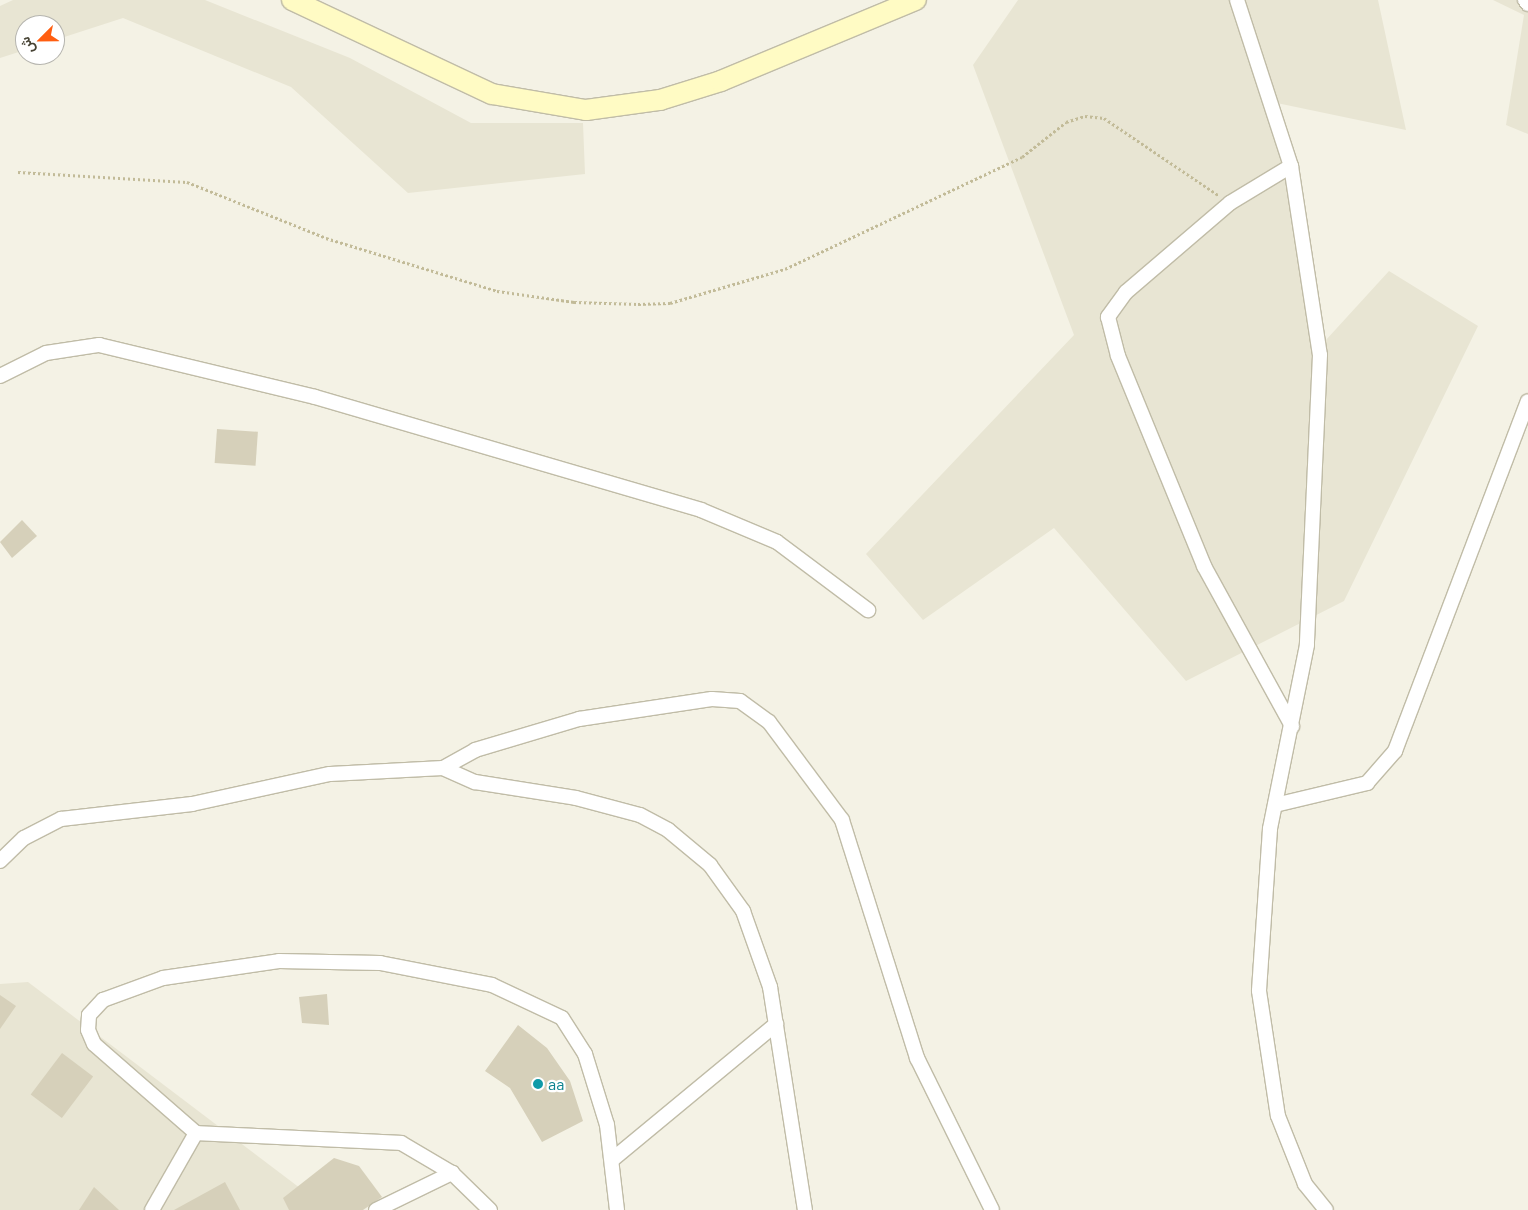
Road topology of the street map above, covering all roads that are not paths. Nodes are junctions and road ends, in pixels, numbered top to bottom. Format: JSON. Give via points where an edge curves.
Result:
{"nodes":[{"id":1,"x":292,"y":0,"type":"edge"},
{"id":2,"x":916,"y":0,"type":"edge"},
{"id":3,"x":1237,"y":0,"type":"edge"},
{"id":4,"x":1524,"y":0,"type":"edge"},
{"id":5,"x":1528,"y":4,"type":"edge"},
{"id":6,"x":1291,"y":166,"type":"junction"},
{"id":7,"x":0,"y":376,"type":"edge"},
{"id":8,"x":1528,"y":400,"type":"edge"},
{"id":9,"x":868,"y":610,"type":"dead end"},
{"id":10,"x":1292,"y":726,"type":"junction"},
{"id":11,"x":443,"y":768,"type":"junction"},
{"id":12,"x":1275,"y":805,"type":"junction"},
{"id":13,"x":0,"y":861,"type":"edge"},
{"id":14,"x":776,"y":1024,"type":"junction"},
{"id":15,"x":196,"y":1133,"type":"junction"},
{"id":16,"x":612,"y":1159,"type":"junction"},
{"id":17,"x":452,"y":1173,"type":"junction"},
{"id":18,"x":152,"y":1210,"type":"edge"},
{"id":19,"x":376,"y":1210,"type":"edge"},
{"id":20,"x":490,"y":1210,"type":"edge"},
{"id":21,"x":617,"y":1210,"type":"edge"},
{"id":22,"x":805,"y":1210,"type":"edge"},
{"id":23,"x":992,"y":1210,"type":"edge"},
{"id":24,"x":1326,"y":1210,"type":"edge"}],
"edges":[{"from":1,"to":2,"type":"main road","via":[[492,94],[586,110],[660,100],[721,81]]},
{"from":3,"to":6,"type":"street"},
{"from":4,"to":5,"type":"street"},
{"from":6,"to":10,"type":"street","via":[[1320,355],[1307,645]]},
{"from":6,"to":10,"type":"street","via":[[1230,203],[1126,292],[1110,312],[1108,323],[1208,574],[1266,671]]},
{"from":7,"to":9,"type":"street","via":[[46,353],[99,345],[315,397],[700,510],[776,542]]},
{"from":8,"to":12,"type":"street","via":[[1396,751],[1367,784]]},
{"from":10,"to":12,"type":"street"},
{"from":11,"to":13,"type":"street","via":[[330,774],[192,804],[61,819],[24,838]]},
{"from":11,"to":14,"type":"street","via":[[474,782],[576,798],[640,815],[691,847],[743,911],[770,987]]},
{"from":11,"to":23,"type":"street","via":[[475,750],[630,710],[728,698],[753,709],[778,733],[842,820],[917,1058],[944,1121]]},
{"from":12,"to":24,"type":"street","via":[[1259,944],[1266,1059],[1288,1149],[1305,1184]]},
{"from":14,"to":16,"type":"street"},
{"from":14,"to":22,"type":"street"},
{"from":15,"to":16,"type":"street","via":[[94,1044],[87,1024],[95,1006],[116,994],[183,974],[325,959],[380,963],[492,985],[562,1018],[585,1054],[597,1084]]},
{"from":15,"to":17,"type":"street","via":[[401,1143]]},
{"from":15,"to":18,"type":"street"},
{"from":16,"to":21,"type":"street"},
{"from":17,"to":19,"type":"street"},
{"from":17,"to":20,"type":"street"}]}
